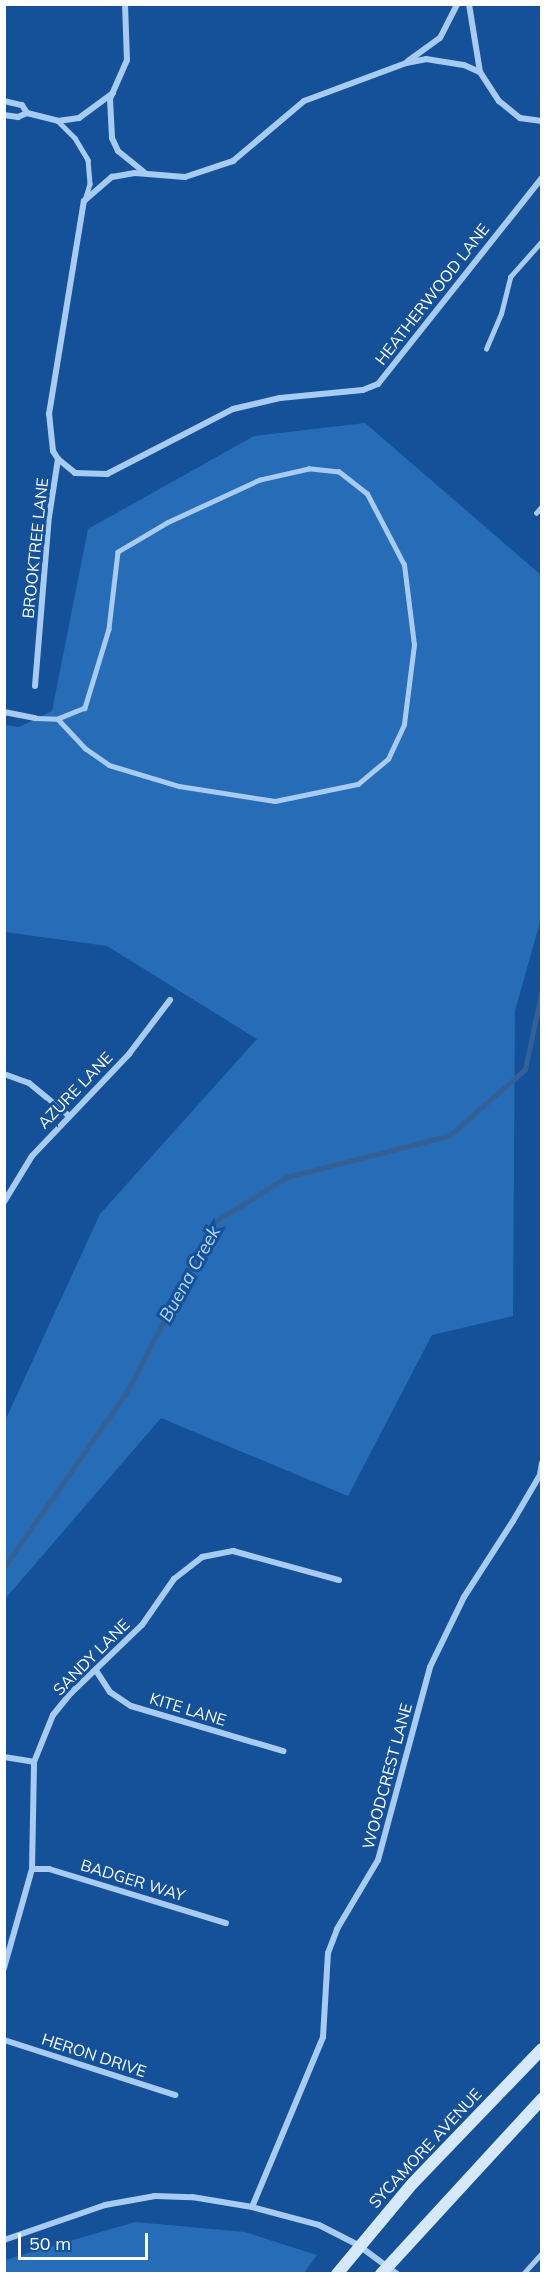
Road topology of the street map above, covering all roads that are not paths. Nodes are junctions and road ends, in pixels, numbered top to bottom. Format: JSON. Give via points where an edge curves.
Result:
{"nodes":[{"id":1,"x":125,"y":4,"type":"edge"},
{"id":2,"x":457,"y":4,"type":"edge"},
{"id":3,"x":469,"y":4,"type":"edge"},
{"id":4,"x":406,"y":63,"type":"junction"},
{"id":5,"x":480,"y":72,"type":"junction"},
{"id":6,"x":118,"y":89,"type":"junction"},
{"id":7,"x":4,"y":101,"type":"edge"},
{"id":8,"x":27,"y":113,"type":"junction"},
{"id":9,"x":4,"y":115,"type":"edge"},
{"id":10,"x":542,"y":120,"type":"edge"},
{"id":11,"x":58,"y":121,"type":"junction"},
{"id":12,"x":153,"y":175,"type":"junction"},
{"id":13,"x":542,"y":178,"type":"edge"},
{"id":14,"x":84,"y":201,"type":"junction"},
{"id":15,"x":542,"y":241,"type":"edge"},
{"id":16,"x":486,"y":350,"type":"dead end"},
{"id":17,"x":58,"y":459,"type":"junction"},
{"id":18,"x":542,"y":506,"type":"edge"},
{"id":19,"x":536,"y":513,"type":"dead end"},
{"id":20,"x":35,"y":686,"type":"dead end"},
{"id":21,"x":4,"y":712,"type":"edge"},
{"id":22,"x":35,"y":718,"type":"joint"},
{"id":23,"x":58,"y":719,"type":"junction"},
{"id":24,"x":170,"y":1000,"type":"dead end"},
{"id":25,"x":4,"y":1074,"type":"edge"},
{"id":26,"x":68,"y":1115,"type":"junction"},
{"id":27,"x":4,"y":1202,"type":"edge"},
{"id":28,"x":542,"y":1463,"type":"edge"},
{"id":29,"x":339,"y":1580,"type":"dead end"},
{"id":30,"x":98,"y":1672,"type":"junction"},
{"id":31,"x":283,"y":1752,"type":"dead end"},
{"id":32,"x":4,"y":1757,"type":"edge"},
{"id":33,"x":34,"y":1762,"type":"junction"},
{"id":34,"x":32,"y":1869,"type":"junction"},
{"id":35,"x":226,"y":1923,"type":"dead end"},
{"id":36,"x":4,"y":1968,"type":"edge"},
{"id":37,"x":4,"y":2040,"type":"edge"},
{"id":38,"x":542,"y":2049,"type":"edge"},
{"id":39,"x":176,"y":2095,"type":"dead end"},
{"id":40,"x":542,"y":2099,"type":"edge"},
{"id":41,"x":252,"y":2207,"type":"junction"},
{"id":42,"x":4,"y":2240,"type":"edge"},
{"id":43,"x":358,"y":2245,"type":"junction"},
{"id":44,"x":542,"y":2253,"type":"edge"},
{"id":45,"x":388,"y":2271,"type":"edge"},
{"id":46,"x":337,"y":2274,"type":"edge"},
{"id":47,"x":523,"y":2274,"type":"edge"}],
"edges":[{"from":1,"to":6,"type":"street","via":[[127,60]]},
{"from":2,"to":4,"type":"street","via":[[440,38]]},
{"from":3,"to":5,"type":"street"},
{"from":4,"to":5,"type":"street","via":[[426,59],[464,65]]},
{"from":4,"to":12,"type":"street","via":[[304,101],[233,161],[185,177]]},
{"from":5,"to":10,"type":"street","via":[[499,101],[520,118]]},
{"from":6,"to":11,"type":"street","via":[[79,118]]},
{"from":6,"to":12,"type":"street","via":[[110,99],[112,138],[118,151],[138,170]]},
{"from":7,"to":8,"type":"street","via":[[22,105]]},
{"from":8,"to":9,"type":"street","via":[[18,117]]},
{"from":8,"to":11,"type":"street"},
{"from":11,"to":14,"type":"lane","via":[[75,138],[88,160],[90,184]]},
{"from":12,"to":14,"type":"street","via":[[112,177]]},
{"from":13,"to":17,"type":"street","name":"HEATHERWOOD LANE","via":[[378,384],[363,390],[279,398],[233,409],[107,474],[75,473]]},
{"from":14,"to":17,"type":"street","name":"BROOKTREE LANE","via":[[49,414],[53,452]]},
{"from":15,"to":16,"type":"lane","via":[[510,277],[501,314]]},
{"from":17,"to":20,"type":"street","name":"BROOKTREE LANE","via":[[49,517]]},
{"from":18,"to":19,"type":"lane"},
{"from":21,"to":22,"type":"street"},
{"from":22,"to":23,"type":"lane"},
{"from":23,"to":23,"type":"lane","via":[[85,748],[109,765],[179,786],[275,801],[358,784],[388,759],[404,723],[414,645],[404,565],[367,494],[339,472],[309,469],[260,480],[167,523],[118,552],[109,629],[85,708]]},
{"from":24,"to":26,"type":"street","name":"AZURE LANE","via":[[129,1054]]},
{"from":25,"to":26,"type":"street","via":[[29,1083]]},
{"from":26,"to":27,"type":"street","name":"AZURE LANE","via":[[32,1155]]},
{"from":28,"to":41,"type":"street","name":"WOODCREST LANE","via":[[540,1475],[464,1597],[430,1667],[378,1860],[337,1929],[328,1953],[323,2037]]},
{"from":29,"to":30,"type":"street","name":"SANDY LANE","via":[[233,1551],[202,1557],[174,1579],[142,1625]]},
{"from":30,"to":31,"type":"street","name":"KITE LANE","via":[[110,1692],[131,1706]]},
{"from":30,"to":33,"type":"street","name":"SANDY LANE","via":[[71,1693],[53,1715]]},
{"from":32,"to":33,"type":"street"},
{"from":33,"to":34,"type":"street","name":"SANDY LANE"},
{"from":34,"to":35,"type":"street","name":"BADGER WAY","via":[[49,1869]]},
{"from":34,"to":36,"type":"street","name":"SANDY LANE"},
{"from":37,"to":39,"type":"street","name":"HERON DRIVE"},
{"from":38,"to":43,"type":"main road","name":"SYCAMORE AVENUE"},
{"from":40,"to":45,"type":"main road"},
{"from":41,"to":42,"type":"street","via":[[192,2197],[155,2196],[105,2205]]},
{"from":41,"to":43,"type":"street","via":[[319,2225]]},
{"from":43,"to":45,"type":"street"},
{"from":43,"to":46,"type":"main road","name":"SYCAMORE AVENUE"},
{"from":44,"to":47,"type":"lane"}]}
